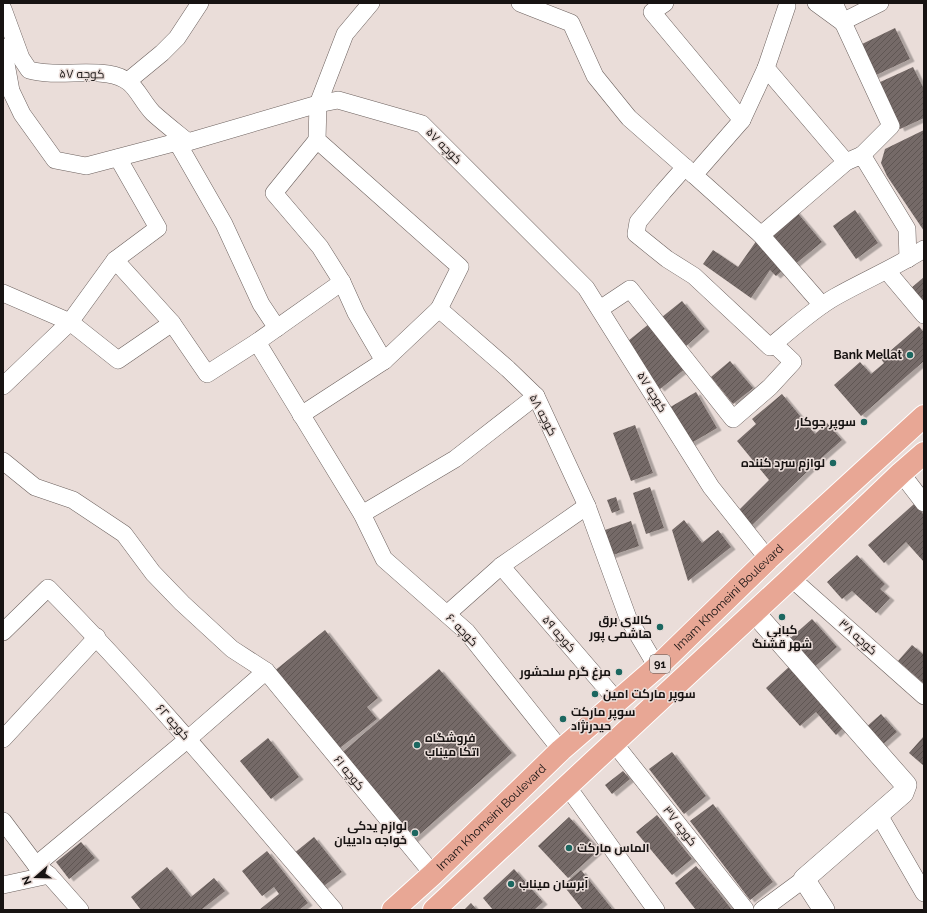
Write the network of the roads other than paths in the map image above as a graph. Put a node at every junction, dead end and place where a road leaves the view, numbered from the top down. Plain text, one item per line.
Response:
1 (200, 3) edge
2 (371, 3) edge
3 (520, 3) edge
4 (665, 3) edge
5 (816, 3) edge
6 (834, 3) edge
7 (880, 3) edge
8 (789, 4) edge
9 (3, 9) edge
10 (842, 22) junction
11 (3, 47) edge
12 (766, 68) junction
13 (128, 80) junction
14 (318, 104) junction
15 (742, 120) junction
16 (317, 140) junction
17 (183, 142) junction
18 (862, 155) junction
19 (118, 158) junction
20 (846, 162) junction
21 (689, 171) junction
22 (761, 235) junction
23 (924, 249) edge
24 (908, 259) junction
25 (115, 260) junction
26 (886, 271) junction
27 (342, 282) junction
28 (3, 293) edge
29 (822, 305) junction
30 (439, 309) junction
31 (600, 309) junction
32 (924, 315) edge
33 (70, 322) junction
34 (172, 323) junction
35 (277, 328) junction
36 (257, 342) junction
37 (774, 344) junction
38 (384, 361) junction
39 (3, 386) edge
40 (536, 396) junction
41 (301, 415) junction
42 (924, 416) edge
43 (924, 453) edge
44 (3, 461) edge
45 (901, 473) junction
46 (924, 503) edge
47 (587, 506) junction
48 (362, 514) junction
49 (768, 559) junction
50 (501, 566) junction
51 (791, 578) junction
52 (754, 612) junction
53 (447, 614) junction
54 (3, 632) edge
55 (97, 637) junction
56 (657, 667) junction
57 (266, 672) junction
58 (924, 696) edge
59 (618, 702) junction
60 (3, 739) edge
61 (188, 739) junction
62 (614, 743) junction
63 (555, 756) junction
64 (567, 786) junction
65 (878, 815) junction
66 (4, 823) edge
67 (36, 865) junction
68 (432, 874) junction
69 (50, 875) junction
70 (804, 879) junction
71 (3, 885) edge
72 (924, 893) edge
73 (745, 909) dead end
74 (80, 910) edge
75 (334, 910) edge
76 (394, 910) edge
77 (434, 910) edge
78 (656, 910) edge
79 (762, 910) edge
80 (824, 910) edge

1 - 13 street
2 - 14 street
3 - 21 street
4 - 15 street
5 - 10 street
6 - 10 street
7 - 10 street
8 - 12 street
9 - 13 street, کوچه ۵۷
10 - 18 street
11 - 19 street, کوچه ۵۷
12 - 15 street
12 - 20 street
13 - 17 street
14 - 16 street
14 - 17 street, کوچه ۵۷
14 - 31 street, کوچه ۵۷
15 - 21 street
16 - 27 street
16 - 30 street
17 - 19 street, کوچه ۵۷
17 - 35 street
18 - 20 street
18 - 24 street
19 - 25 street
20 - 22 street
21 - 22 street
21 - 37 street
22 - 29 street
23 - 24 street
24 - 26 street
25 - 33 street
25 - 34 street
26 - 29 street
26 - 32 street
27 - 35 street
27 - 38 street
28 - 33 street
29 - 37 street
30 - 38 street
30 - 40 street, کوچه ۵۸
31 - 37 street
31 - 49 street, کوچه ۵۷
33 - 34 street
33 - 39 street
34 - 36 street
35 - 36 street
36 - 41 street, کوچه ۶۰
38 - 41 street
40 - 47 street, کوچه ۵۸
40 - 48 street
41 - 48 street, کوچه ۶۰
42 - 49 main road, Imam Khomeini Boulevard / 91
43 - 45 main road, 91
44 - 57 street, کوچه ۶۱
45 - 46 street
45 - 51 main road, 91
47 - 50 street
47 - 56 street, کوچه ۵۸
48 - 53 street, کوچه ۶۰
49 - 56 main road, Imam Khomeini Boulevard / 91
50 - 53 street
50 - 59 street, کوچه ۵۹
51 - 52 main road, 91
51 - 58 street, کوچه ۳۸
52 - 62 main road, 91
52 - 65 street
53 - 63 street, کوچه ۶۰
54 - 55 street, کوچه ۶۲
55 - 60 street
55 - 61 street, کوچه ۶۲
56 - 59 main road, Imam Khomeini Boulevard / 91
57 - 61 street
57 - 68 street, کوچه ۶۱
59 - 63 main road, Imam Khomeini Boulevard / 91
61 - 67 street
61 - 75 street, کوچه ۶۲
62 - 64 main road, 91
62 - 73 street, کوچه ۳۷
63 - 64 main road
63 - 68 main road, Imam Khomeini Boulevard / 91
64 - 77 main road, 91
64 - 78 street
65 - 70 street
65 - 72 street
66 - 67 street
67 - 69 street
68 - 76 main road, Imam Khomeini Boulevard / 91
69 - 71 street
69 - 74 street
70 - 79 street
70 - 80 street

